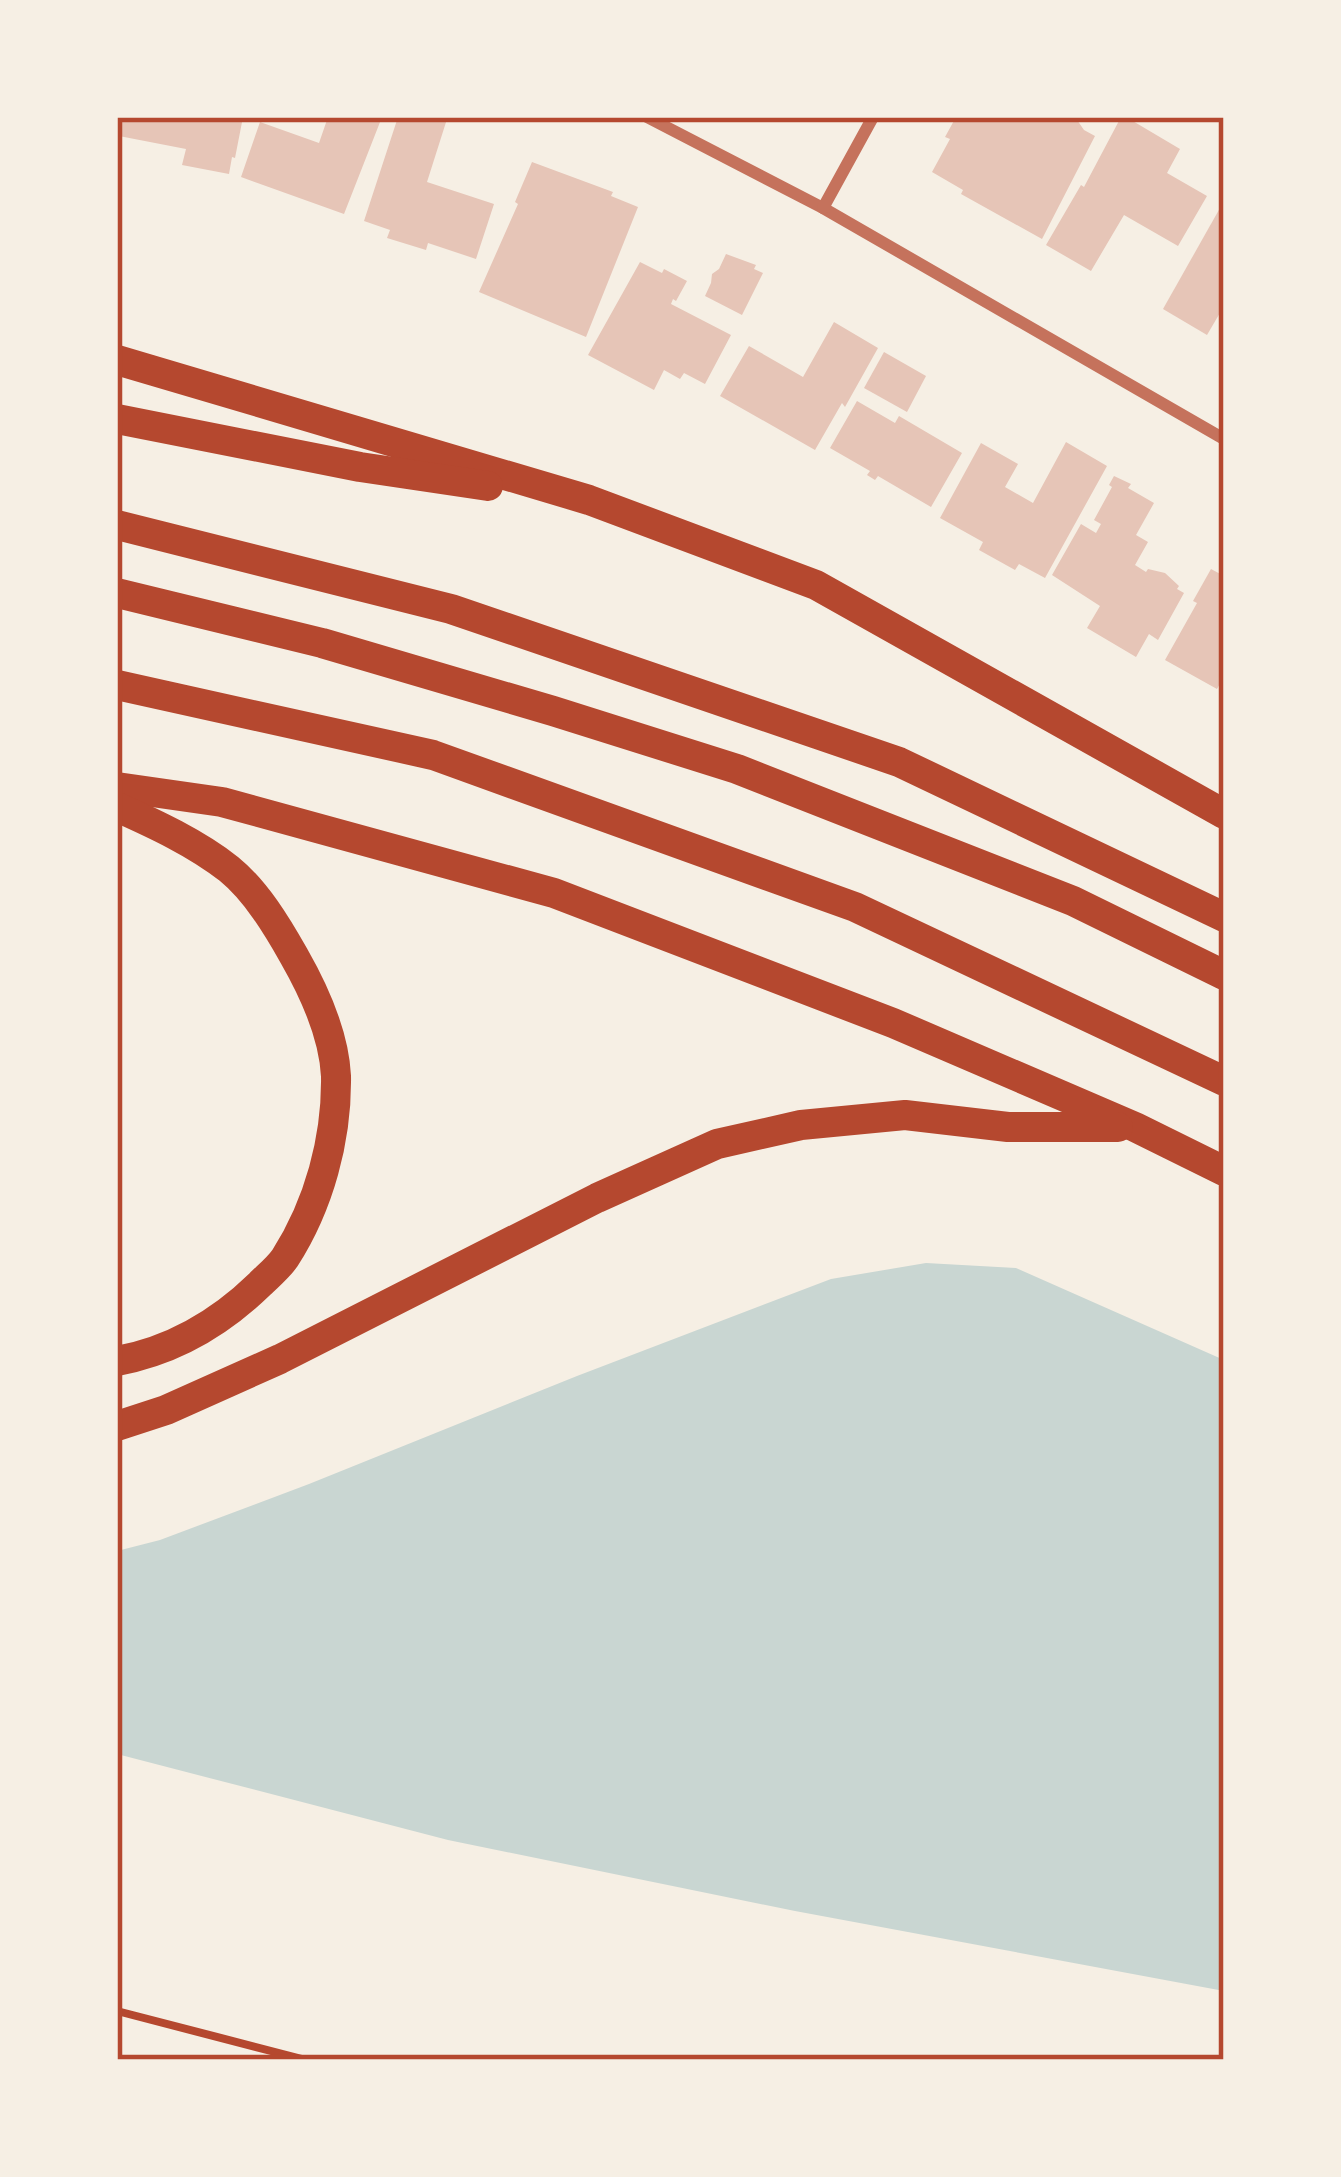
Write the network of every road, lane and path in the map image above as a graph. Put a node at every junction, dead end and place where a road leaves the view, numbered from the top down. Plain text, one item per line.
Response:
1 (646, 117) edge
2 (873, 117) edge
3 (823, 208) junction
4 (117, 360) edge
5 (117, 419) edge
6 (1224, 439) edge
7 (589, 500) junction
8 (117, 525) edge
9 (117, 593) edge
10 (117, 685) edge
11 (117, 787) edge
12 (117, 807) edge
13 (1224, 814) edge
14 (1224, 916) edge
15 (1224, 975) edge
16 (1224, 1082) edge
17 (1135, 1127) junction
18 (1224, 1171) edge
19 (117, 1361) edge
20 (117, 1426) edge
21 (117, 2011) edge
22 (306, 2060) edge

1 - 3 street
2 - 3 street
3 - 6 street
4 - 7 highway
5 - 7 highway
7 - 13 highway
8 - 14 highway
9 - 15 highway
10 - 16 highway
11 - 17 highway
12 - 19 highway
17 - 18 highway
17 - 20 highway
21 - 22 path

